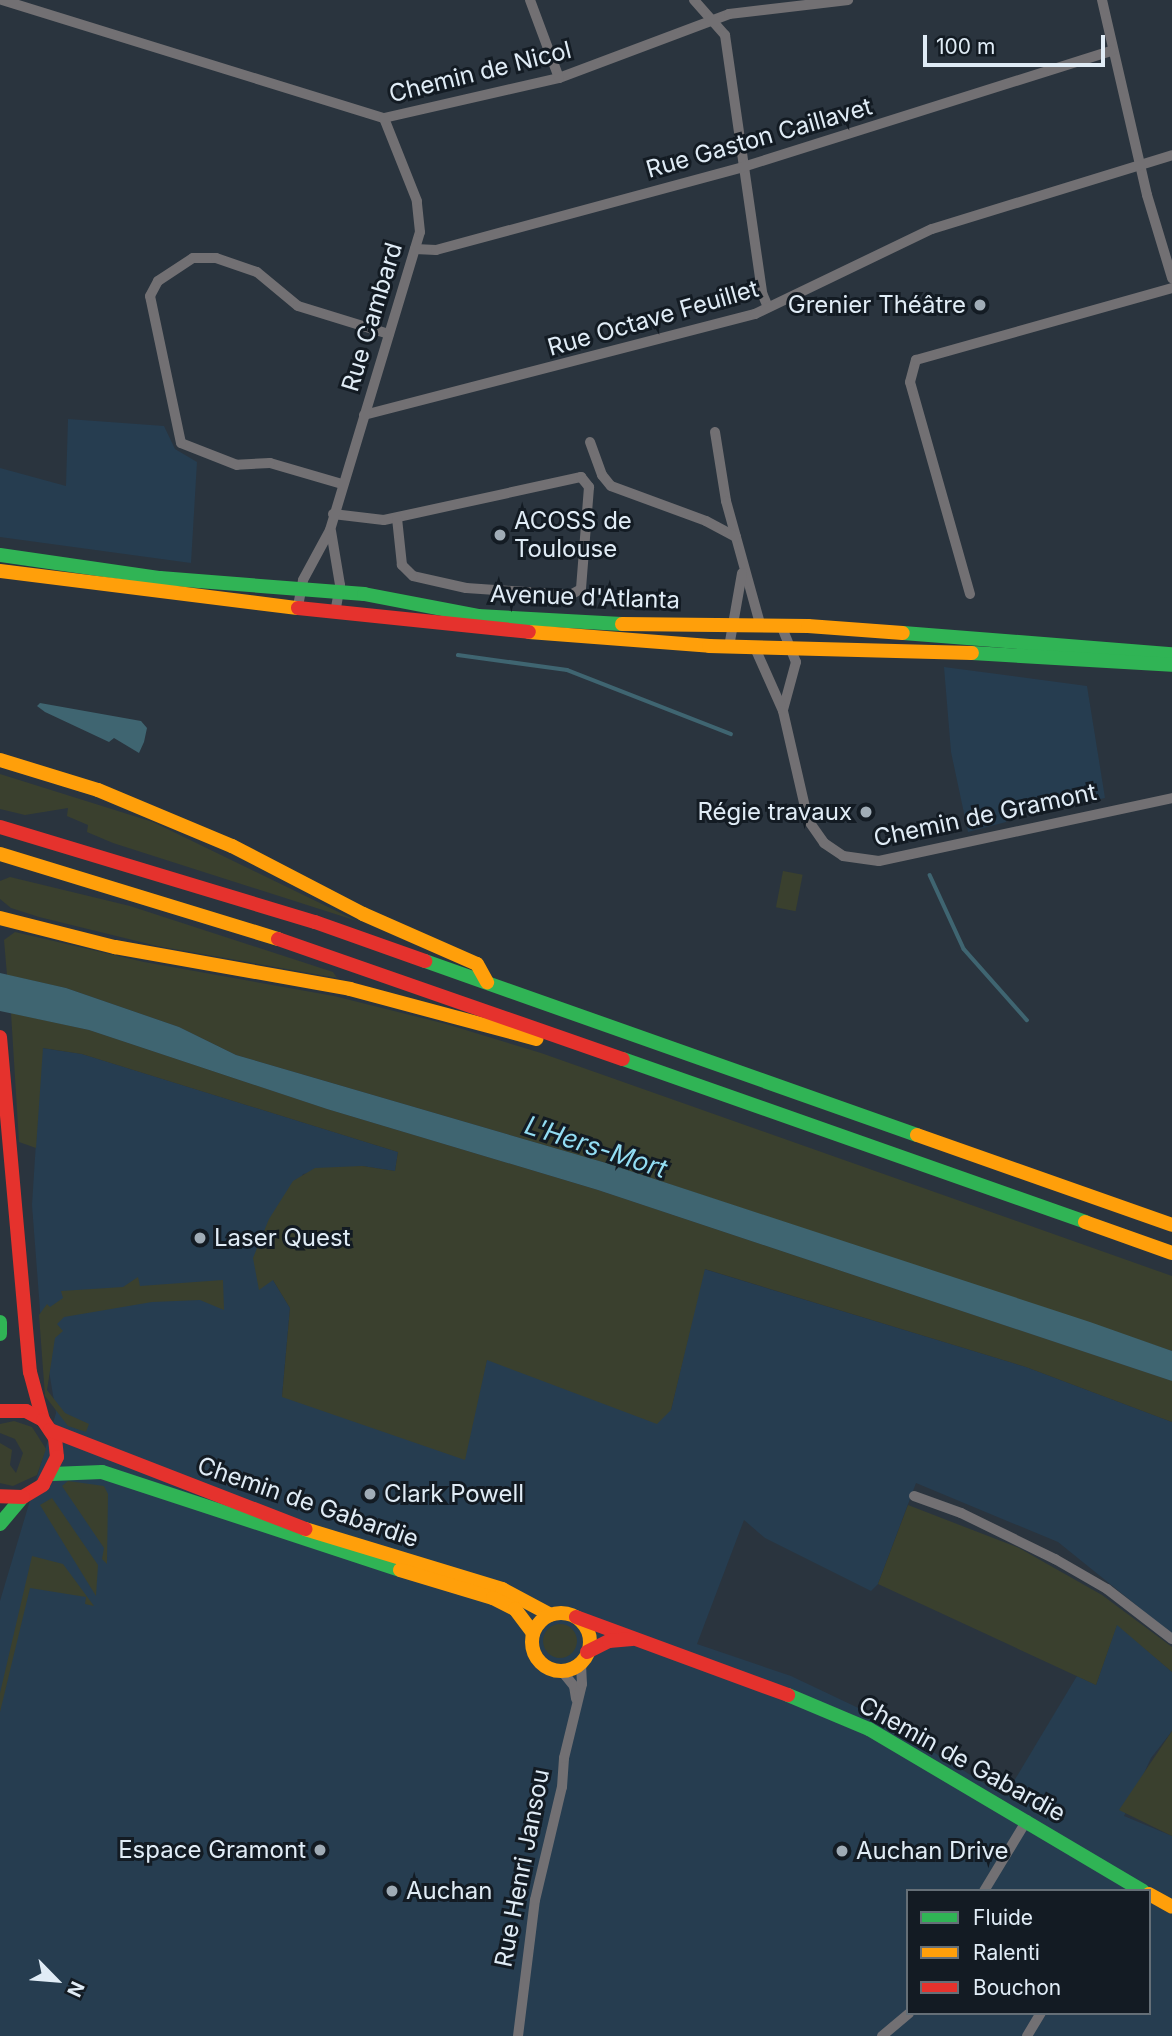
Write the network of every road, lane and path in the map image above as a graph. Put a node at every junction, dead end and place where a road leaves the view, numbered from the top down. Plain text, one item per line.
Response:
1 (2, 0) edge
2 (530, 0) edge
3 (694, 0) edge
4 (848, 0) edge
5 (1102, 0) edge
6 (712, 19) junction
7 (1112, 51) junction
8 (559, 78) junction
9 (384, 118) junction
10 (1172, 155) edge
11 (743, 167) junction
12 (1141, 167) junction
13 (415, 249) junction
14 (1172, 278) edge
15 (1172, 288) edge
16 (768, 305) junction
17 (389, 334) junction
18 (364, 415) junction
19 (715, 432) dead end
20 (590, 442) dead end
21 (342, 484) junction
22 (333, 514) junction
23 (397, 518) junction
24 (331, 530) junction
25 (736, 537) junction
26 (0, 555) edge
27 (742, 565) junction
28 (0, 571) edge
29 (300, 588) junction
30 (339, 592) junction
31 (970, 594) dead end
32 (299, 607) junction
33 (335, 613) junction
34 (731, 623) junction
35 (760, 624) junction
36 (781, 625) junction
37 (729, 648) junction
38 (755, 648) junction
39 (793, 650) junction
40 (1172, 654) edge
41 (1172, 665) edge
42 (783, 710) junction
43 (0, 760) edge
44 (1172, 798) edge
45 (0, 827) edge
46 (0, 854) edge
47 (0, 918) edge
48 (487, 982) junction
49 (0, 1037) edge
50 (640, 1066) junction
51 (1172, 1225) edge
52 (1172, 1253) edge
53 (0, 1322) edge
54 (0, 1334) edge
55 (0, 1411) edge
56 (47, 1425) junction
57 (52, 1474) junction
58 (0, 1496) edge
59 (914, 1496) dead end
60 (23, 1497) junction
61 (0, 1524) edge
62 (551, 1615) junction
63 (576, 1618) junction
64 (533, 1633) junction
65 (632, 1639) junction
66 (1172, 1639) edge
67 (584, 1658) junction
68 (561, 1671) junction
69 (577, 1710) junction
70 (1027, 1820) junction
71 (1120, 1885) edge
72 (985, 1889) edge
73 (1151, 1895) edge
74 (1172, 1907) edge
75 (907, 2015) edge
76 (1040, 2015) edge
77 (518, 2036) edge
78 (882, 2036) edge
79 (1027, 2036) edge

1 - 9 street, Chemin de Nicol
2 - 8 street
3 - 6 street
4 - 6 street, Chemin de Nicol
5 - 7 street
6 - 8 street, Chemin de Nicol
6 - 11 street
7 - 11 street, Rue Gaston Caillavet
7 - 12 street
8 - 9 street, Chemin de Nicol
9 - 13 street, Rue Cambard
10 - 12 street
11 - 13 street, Rue Gaston Caillavet
11 - 16 street
12 - 14 street
12 - 16 street, Rue Octave Feuillet
13 - 17 street, Rue Cambard
15 - 31 street
16 - 18 street, Rue Octave Feuillet
17 - 18 street, Rue Cambard
17 - 21 street
18 - 21 street, Rue Cambard
19 - 25 street
20 - 25 street
21 - 22 street, Rue Cambard
22 - 23 street
22 - 24 street, Rue Cambard
23 - 23 street
24 - 29 street, Rue Cambard
24 - 30 street, Rue Cambard
25 - 27 street
26 - 29 main road, Avenue d'Atlanta
27 - 34 street
27 - 35 street
28 - 32 main road, Avenue d'Atlanta
29 - 30 main road, Avenue d'Atlanta
29 - 32 street, Rue Cambard
30 - 33 street, Rue Cambard
30 - 34 main road, Avenue d'Atlanta
32 - 33 main road, Avenue d'Atlanta
33 - 37 main road, Avenue d'Atlanta
34 - 35 main road, Avenue d'Atlanta
34 - 37 street
35 - 36 main road, Avenue d'Atlanta
35 - 38 main road
36 - 39 street, Chemin de Gramont
36 - 40 main road, Avenue d'Atlanta
37 - 38 main road, Avenue d'Atlanta
38 - 39 main road, Avenue d'Atlanta
38 - 42 street, Chemin de Gramont
39 - 41 main road, Avenue d'Atlanta
39 - 42 street, Chemin de Gramont
42 - 44 street, Chemin de Gramont
43 - 48 main road
45 - 48 main road
46 - 50 main road
47 - 50 main road
48 - 51 main road
49 - 56 main road
50 - 52 main road
53 - 54 main road
55 - 56 main road, Chemin de Gabardie
56 - 57 main road
56 - 62 main road, Chemin de Gabardie
57 - 60 main road
57 - 64 main road, Chemin de Gabardie
58 - 60 main road
59 - 66 street
60 - 61 main road
62 - 63 main road
62 - 64 main road
63 - 65 main road, Chemin de Gabardie
63 - 67 main road
64 - 68 main road
65 - 67 main road
65 - 70 main road, Chemin de Gabardie
67 - 68 main road
67 - 69 street, Rue Henri Jansou
68 - 69 street, Rue Henri Jansou
69 - 77 street, Rue Henri Jansou
70 - 71 main road, Chemin de Gabardie
70 - 72 street
73 - 74 main road
75 - 78 street
76 - 79 street

